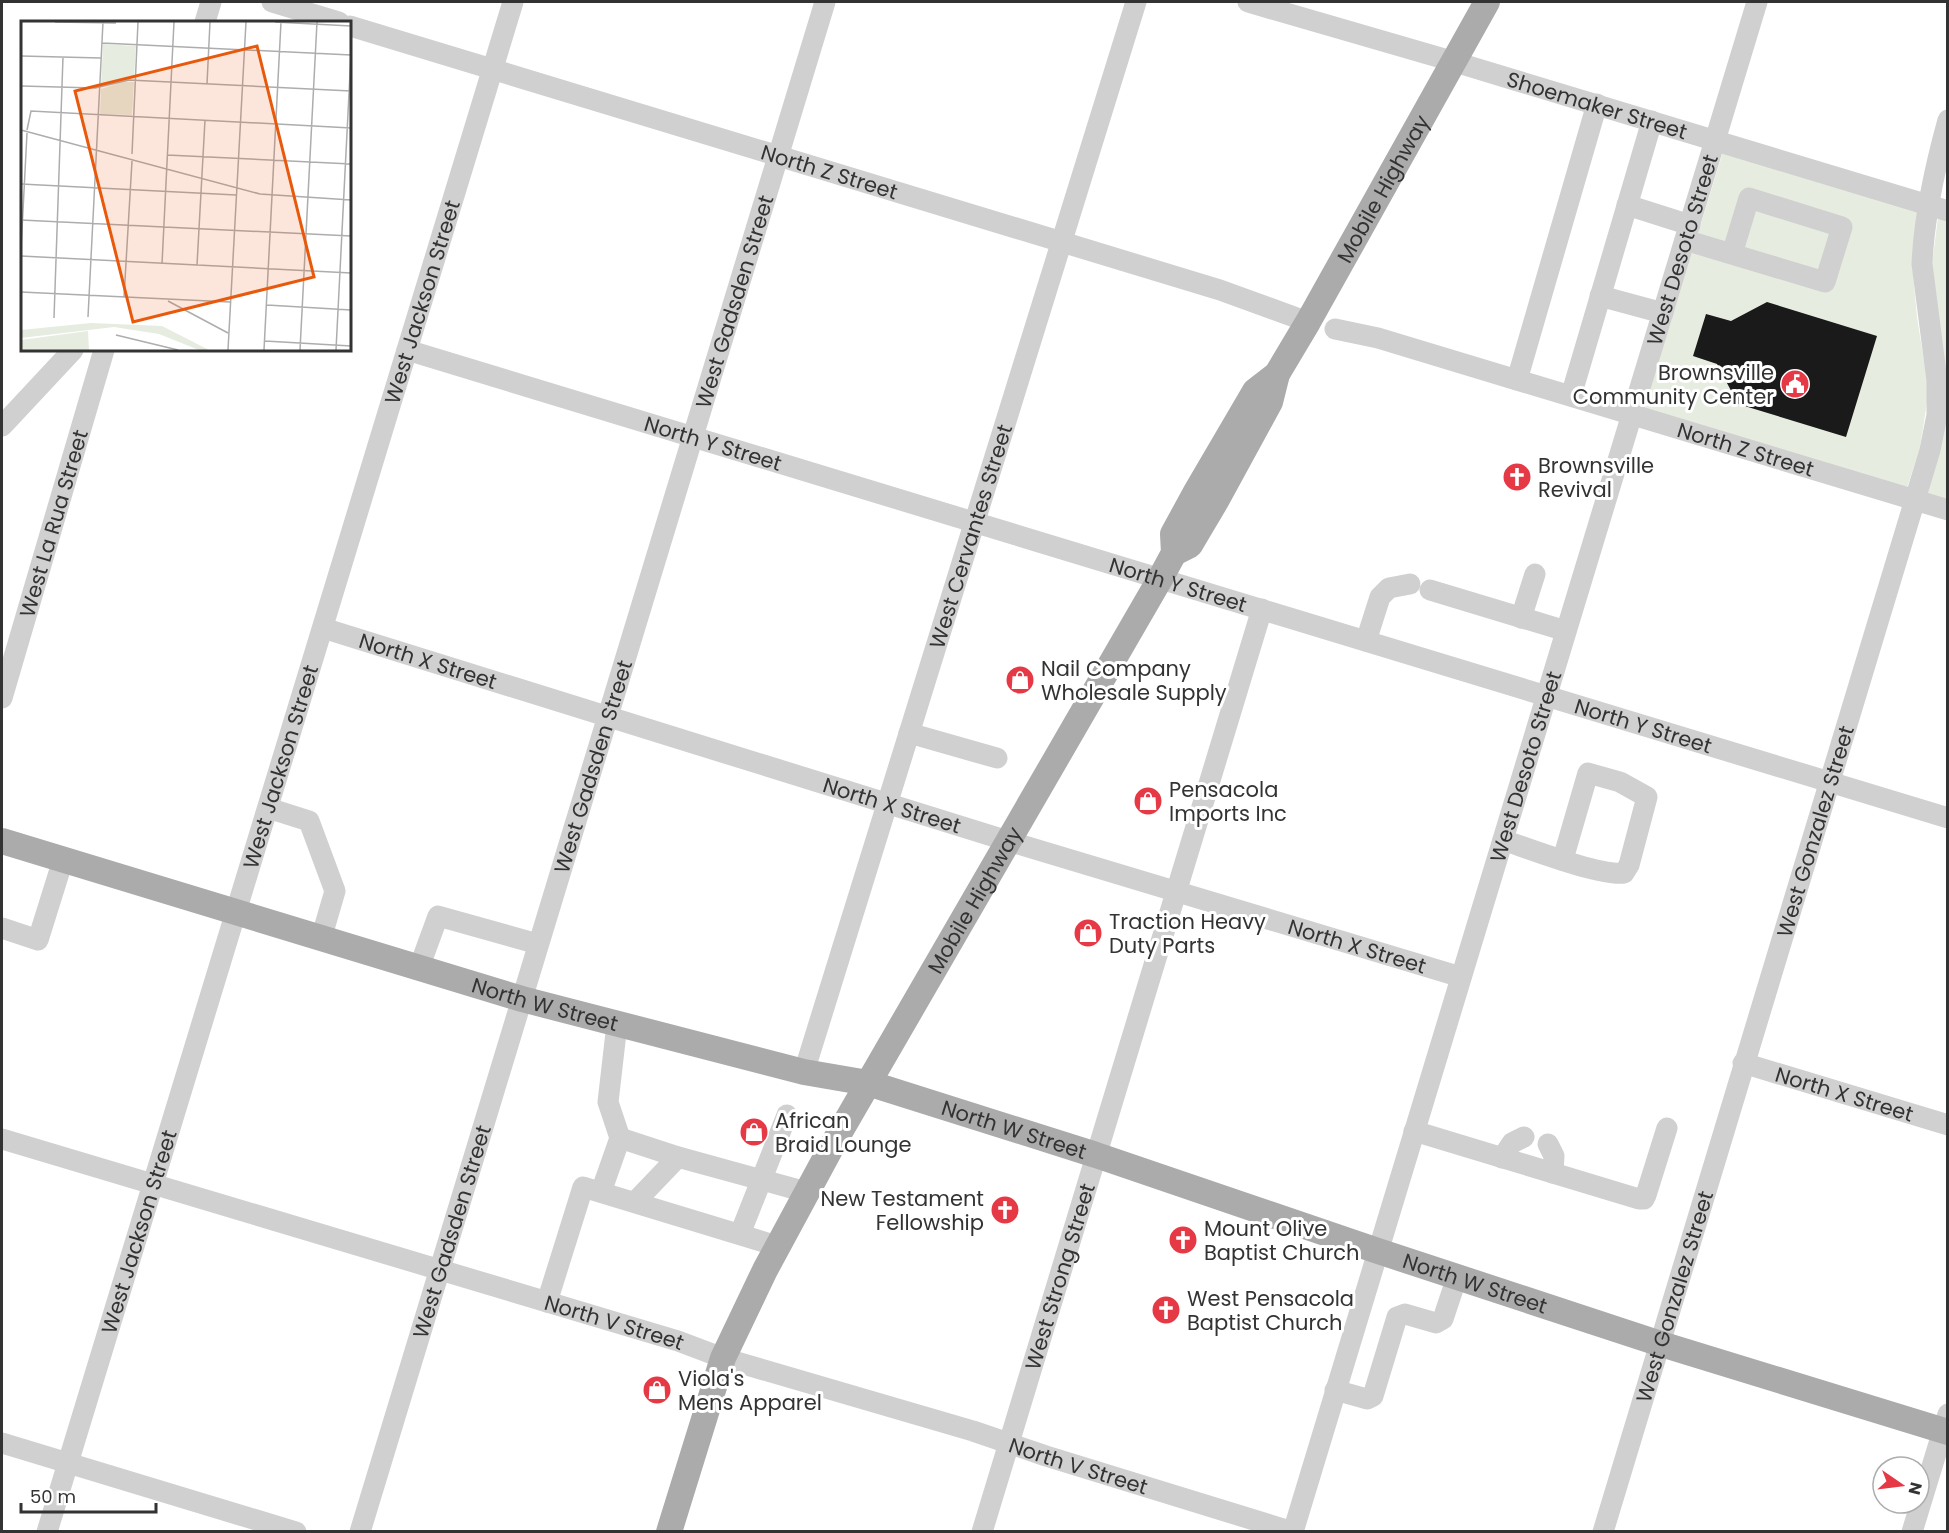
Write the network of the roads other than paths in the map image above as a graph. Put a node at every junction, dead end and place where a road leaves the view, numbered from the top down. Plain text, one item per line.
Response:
1 (211, 2) edge
2 (272, 2) edge
3 (513, 2) edge
4 (825, 2) edge
5 (1136, 2) edge
6 (1248, 2) edge
7 (1487, 2) edge
8 (1757, 2) edge
9 (205, 21) edge
10 (336, 21) edge
11 (351, 26) edge
12 (1455, 62) junction
13 (492, 70) junction
14 (1597, 104) junction
15 (1947, 120) edge
16 (1652, 121) junction
17 (1715, 140) junction
18 (777, 157) junction
19 (1627, 205) junction
20 (1939, 208) edge
21 (1687, 232) junction
22 (1062, 241) junction
23 (1732, 254) junction
24 (1600, 296) junction
25 (1663, 313) junction
26 (1308, 322) junction
27 (1335, 329) dead end
28 (407, 350) junction
29 (72, 351) edge
30 (104, 351) edge
31 (1517, 380) junction
32 (1571, 396) junction
33 (1632, 415) junction
34 (2, 426) edge
35 (693, 437) junction
36 (1914, 500) junction
37 (1947, 510) edge
38 (974, 521) junction
39 (1535, 574) dead end
40 (1160, 579) junction
41 (1262, 609) junction
42 (1521, 618) junction
43 (323, 628) junction
44 (1566, 632) junction
45 (1366, 641) junction
46 (1547, 696) junction
47 (2, 698) edge
48 (606, 716) junction
49 (909, 733) junction
50 (997, 758) dead end
51 (1829, 782) junction
52 (888, 803) junction
53 (268, 808) junction
54 (1947, 818) edge
55 (1503, 840) junction
56 (2, 841) edge
57 (1008, 841) junction
58 (1563, 859) junction
59 (63, 860) junction
60 (1176, 890) junction
61 (236, 913) junction
62 (2, 928) edge
63 (321, 939) junction
64 (538, 944) junction
65 (419, 968) junction
66 (1461, 977) junction
67 (522, 999) junction
68 (617, 1024) junction
69 (1743, 1063) junction
70 (804, 1072) junction
71 (868, 1083) junction
72 (787, 1115) dead end
73 (1947, 1125) edge
74 (1667, 1128) dead end
75 (1414, 1131) junction
76 (1524, 1137) dead end
77 (620, 1138) junction
78 (2, 1139) edge
79 (1548, 1144) dead end
80 (1096, 1155) junction
81 (678, 1157) junction
82 (1502, 1158) junction
83 (1553, 1173) junction
84 (762, 1180) junction
85 (151, 1184) junction
86 (602, 1192) junction
87 (806, 1192) junction
88 (635, 1202) junction
89 (740, 1234) junction
90 (777, 1246) junction
91 (1377, 1251) junction
92 (439, 1270) junction
93 (1457, 1277) junction
94 (547, 1302) junction
95 (1660, 1344) junction
96 (723, 1358) junction
97 (1335, 1390) junction
98 (1946, 1426) edge
99 (2, 1443) edge
100 (1009, 1443) junction
101 (68, 1462) junction
102 (47, 1532) edge
103 (296, 1532) edge
104 (360, 1532) edge
105 (669, 1532) edge
106 (982, 1532) edge
107 (1293, 1532) edge
108 (1603, 1532) edge
109 (1912, 1532) edge

1 - 9 street
2 - 10 street
3 - 13 street, West Jackson Street
4 - 18 street, West Gadsden Street
5 - 22 street, West Cervantes Street
6 - 12 street, Shoemaker Street
7 - 12 main road, Mobile Highway
8 - 17 street, West Desoto Street
11 - 13 street, North Z Street
12 - 14 street, Shoemaker Street
12 - 26 main road, Mobile Highway
13 - 18 street, North Z Street
13 - 28 street, West Jackson Street
14 - 16 street, Shoemaker Street
14 - 31 street
15 - 20 street, West Gonzalez Street
16 - 17 street, Shoemaker Street
16 - 19 street
17 - 20 street, Shoemaker Street
17 - 21 street, West Desoto Street
18 - 22 street, North Z Street
18 - 35 street, West Gadsden Street
19 - 21 street
19 - 24 street
20 - 36 street, West Gonzalez Street
21 - 23 street
21 - 25 street, West Desoto Street
22 - 26 street, North Z Street
22 - 38 street, West Cervantes Street
23 - 23 street
24 - 25 street
24 - 32 street
25 - 33 street, West Desoto Street
26 - 40 main road, Mobile Highway
27 - 31 street, North Z Street
28 - 35 street, North Y Street
28 - 43 street, West Jackson Street
29 - 34 street
30 - 47 street, West La Rua Street
31 - 32 street, North Z Street
32 - 33 street, North Z Street
33 - 36 street, North Z Street
33 - 44 street, West Desoto Street
35 - 38 street, North Y Street
35 - 48 street, West Gadsden Street
36 - 37 street, North Z Street
36 - 51 street, West Gonzalez Street
38 - 40 street, North Y Street
38 - 49 street, West Cervantes Street
39 - 42 street
40 - 41 street, North Y Street
40 - 57 main road, Mobile Highway
41 - 45 street, North Y Street
41 - 60 street, West Strong Street
42 - 44 street
42 - 45 street
43 - 48 street, North X Street
43 - 53 street, West Jackson Street
44 - 46 street, West Desoto Street
45 - 46 street, North Y Street
46 - 51 street, North Y Street
46 - 55 street, West Desoto Street
48 - 52 street, North X Street
48 - 64 street, West Gadsden Street
49 - 50 street
49 - 52 street, West Cervantes Street
51 - 54 street, North Y Street
51 - 69 street, West Gonzalez Street
52 - 57 street, North X Street
52 - 70 street, West Cervantes Street
53 - 61 street, West Jackson Street
53 - 63 street
55 - 58 street
55 - 66 street, West Desoto Street
56 - 59 main road, North W Street
57 - 60 street, North X Street
57 - 71 main road, Mobile Highway
58 - 58 street
59 - 61 main road, North W Street
59 - 62 street
60 - 66 street, North X Street
60 - 80 street, West Strong Street
61 - 63 main road, North W Street
61 - 85 street, West Jackson Street
63 - 65 main road, North W Street
64 - 65 street
64 - 67 street, West Gadsden Street
65 - 67 main road, North W Street
66 - 75 street, West Desoto Street
67 - 68 main road, North W Street
67 - 92 street, West Gadsden Street
68 - 70 main road, North W Street
68 - 77 street
69 - 73 street, North X Street
69 - 95 street, West Gonzalez Street
70 - 71 main road, North W Street
71 - 80 main road, North W Street
71 - 87 main road, Mobile Highway
72 - 84 street
74 - 83 street
75 - 82 street
75 - 91 street, West Desoto Street
76 - 82 street
77 - 81 street
77 - 86 street
78 - 85 street, North V Street
79 - 83 street
80 - 91 main road, North W Street
80 - 100 street, West Strong Street
81 - 84 street
81 - 88 street
82 - 83 street
84 - 87 street
84 - 89 street
85 - 92 street, North V Street
85 - 101 street, West Jackson Street
86 - 88 street
86 - 94 street
87 - 90 main road, Mobile Highway
88 - 89 street
89 - 90 street
90 - 96 main road
91 - 93 main road, North W Street
91 - 97 street, West Desoto Street
92 - 94 street, North V Street
92 - 104 street, West Gadsden Street
93 - 95 main road, North W Street
93 - 97 street
94 - 96 street, North V Street
95 - 98 main road, North W Street
95 - 108 street, West Gonzalez Street
96 - 100 street, North V Street
96 - 105 main road
97 - 107 street, West Desoto Street
98 - 109 street
99 - 101 street
100 - 106 street, West Strong Street
100 - 107 street, North V Street
101 - 102 street, West Jackson Street
101 - 103 street

